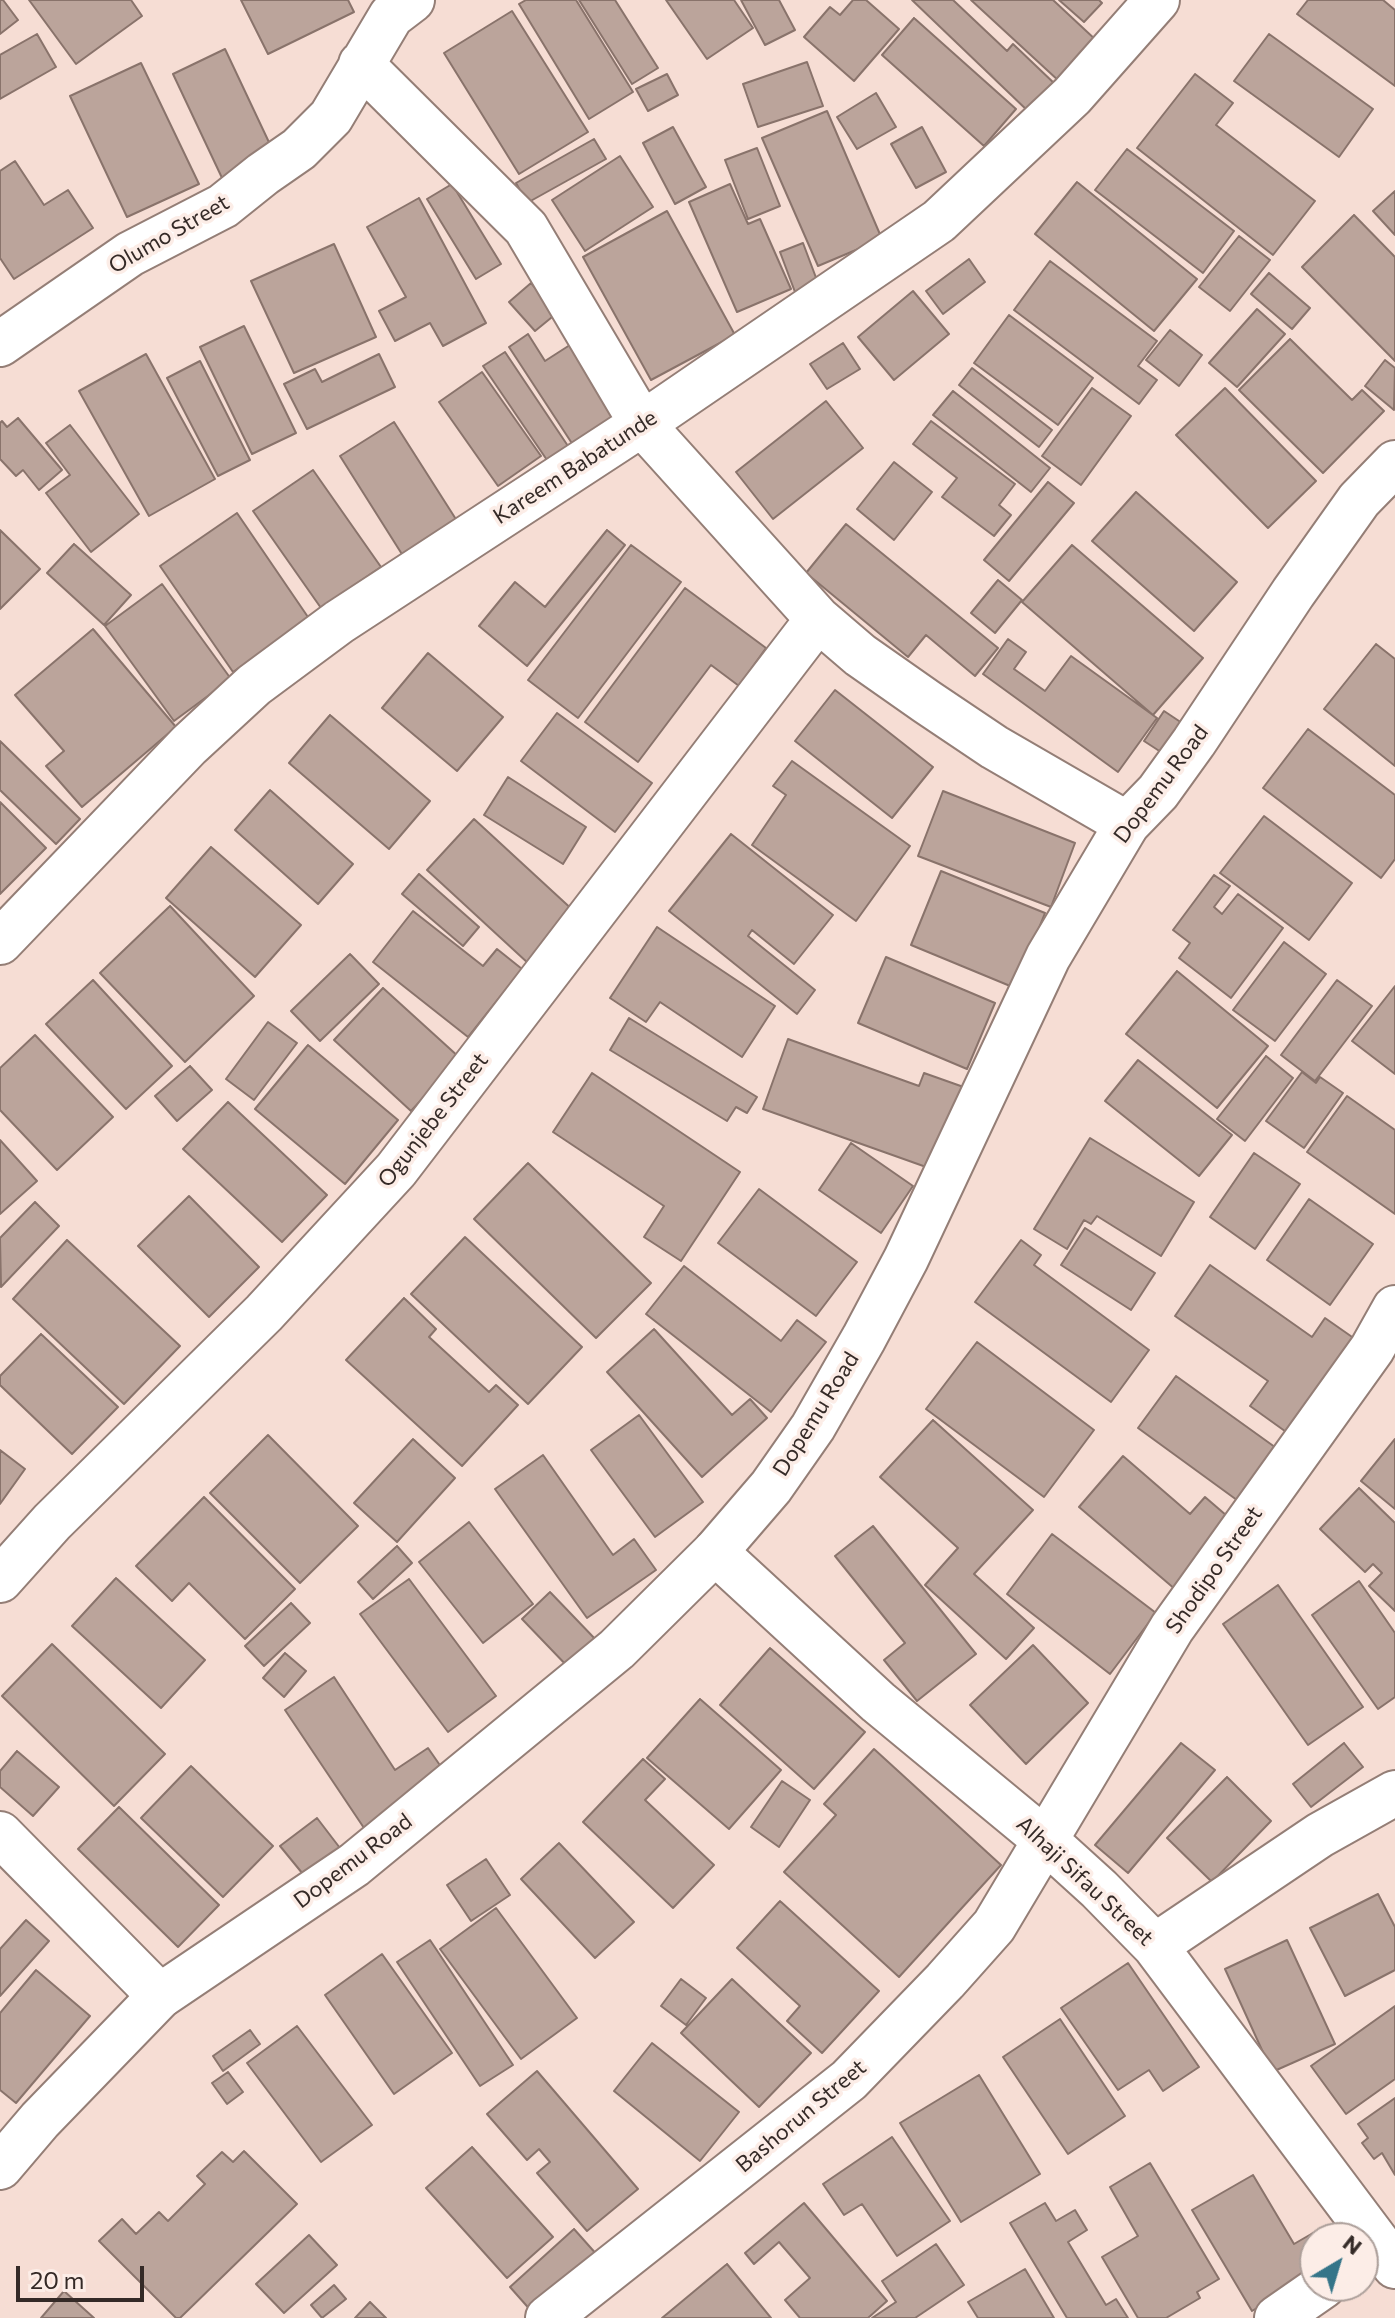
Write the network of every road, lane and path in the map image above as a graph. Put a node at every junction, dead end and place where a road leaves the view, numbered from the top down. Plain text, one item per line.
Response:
1 (412, 0) edge
2 (1157, 0) edge
3 (361, 64) junction
4 (0, 344) edge
5 (642, 424) junction
6 (1395, 463) edge
7 (818, 619) junction
8 (1127, 824) junction
9 (0, 942) edge
10 (1395, 1308) edge
11 (715, 1552) junction
12 (0, 1580) edge
13 (1395, 1793) edge
14 (0, 1834) edge
15 (1045, 1840) junction
16 (1155, 1946) junction
17 (160, 1996) junction
18 (0, 2167) edge
19 (1354, 2222) edge
20 (1300, 2302) edge
21 (548, 2318) edge
22 (1277, 2318) edge

1 - 3 street, Olumo Street
2 - 5 street, Kareem Babatunde
3 - 4 street, Olumo Street
3 - 5 street
5 - 7 street
5 - 9 street, Kareem Babatunde
6 - 8 street, Dopemu Road
7 - 8 street
7 - 12 street, Ogunjebe Street
8 - 11 street, Dopemu Road
10 - 15 street, Shodipo Street
11 - 15 street, Alhaji Sifau Street
11 - 17 street, Dopemu Road
13 - 16 street
14 - 17 street
15 - 16 street, Alhaji Sifau Street
15 - 21 street, Bashorun Street
16 - 19 street, Alhaji Sifau Street
17 - 18 street, Dopemu Road
20 - 22 street

